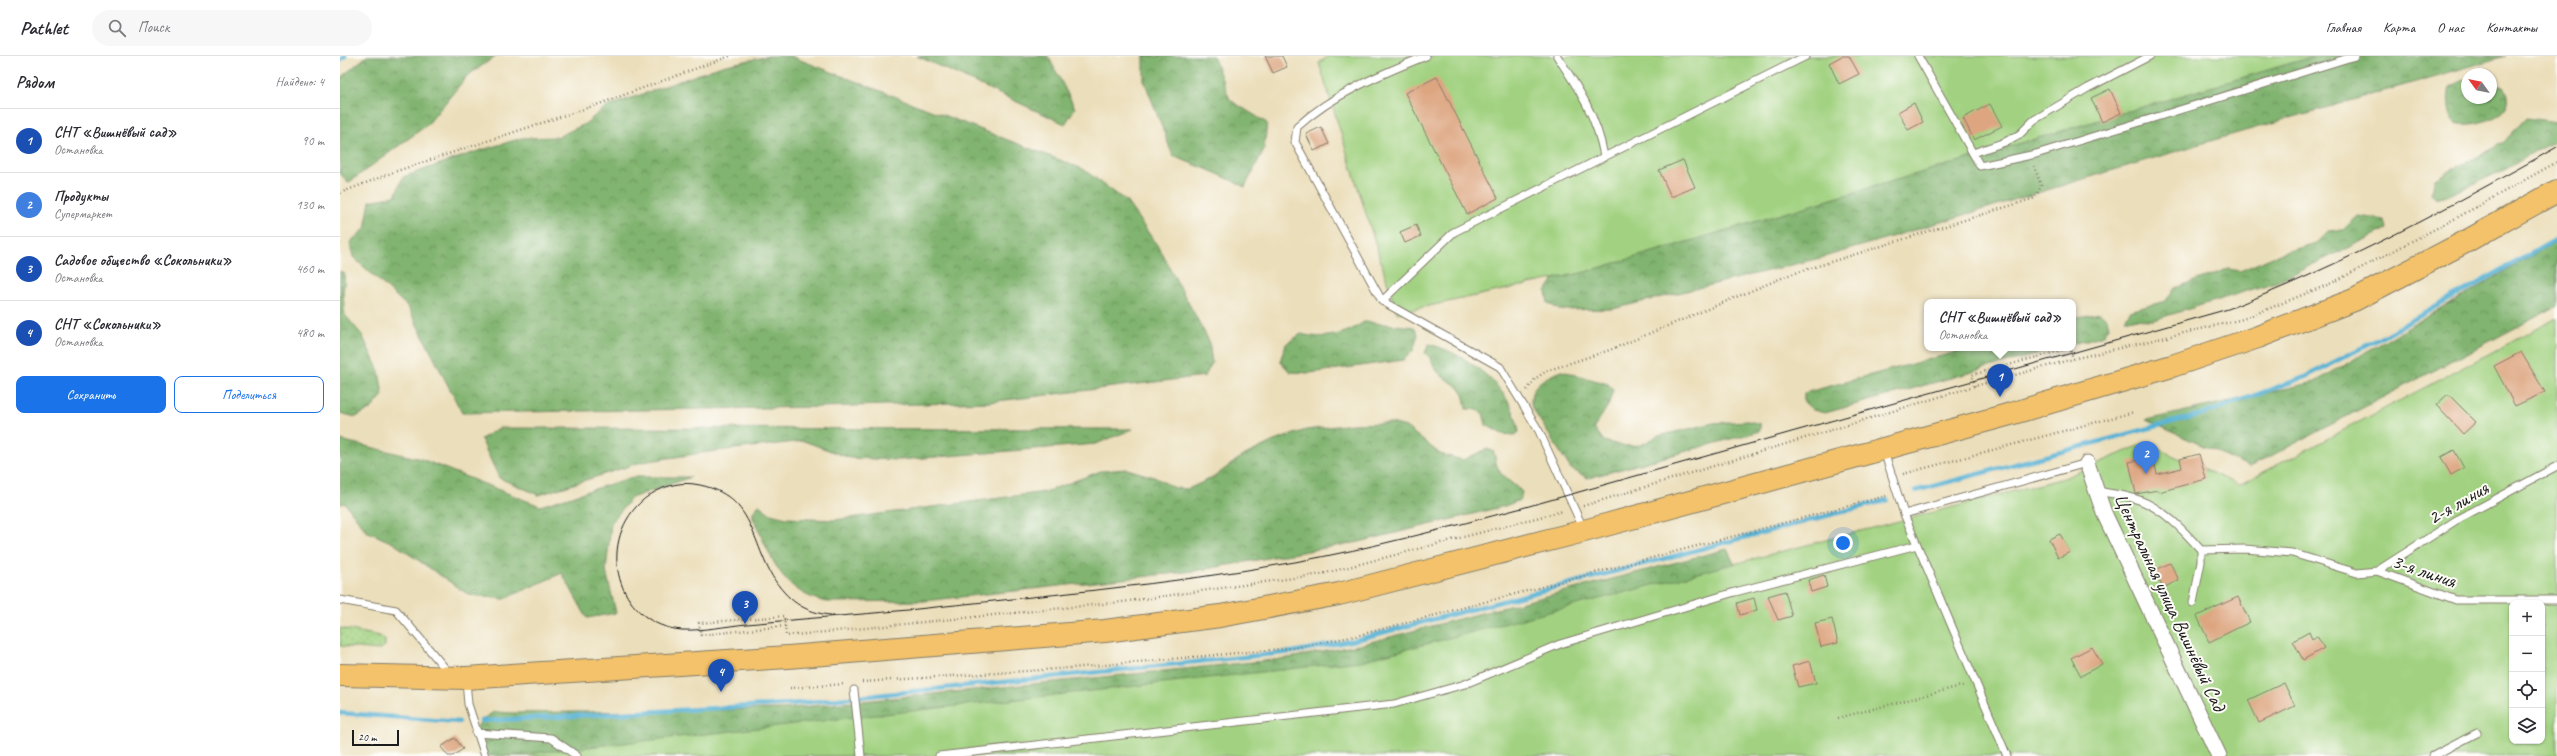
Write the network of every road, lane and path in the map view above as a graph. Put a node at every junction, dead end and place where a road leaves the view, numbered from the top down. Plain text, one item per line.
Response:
1 (730, 56) edge
2 (1426, 56) edge
3 (1557, 56) edge
4 (1806, 56) edge
5 (1918, 56) edge
6 (2150, 56) edge
7 (2355, 56) edge
8 (1973, 153) junction
9 (2030, 155) junction
10 (1604, 156) junction
11 (2557, 162) edge
12 (2557, 191) edge
13 (340, 193) edge
14 (1382, 300) junction
15 (2060, 351) edge
16 (2071, 351) edge
17 (2073, 358) junction
18 (1975, 386) junction
19 (1521, 401) junction
20 (2134, 412) dead end
21 (1884, 449) junction
22 (2087, 462) joint
23 (2557, 466) edge
24 (1891, 477) junction
25 (2097, 491) junction
26 (1896, 493) junction
27 (1575, 508) junction
28 (1904, 514) junction
29 (1584, 531) junction
30 (1917, 544) junction
31 (2201, 550) junction
32 (2377, 571) junction
33 (340, 600) edge
34 (2557, 600) edge
35 (2193, 603) dead end
36 (785, 626) junction
37 (340, 675) edge
38 (459, 678) junction
39 (861, 682) dead end
40 (1975, 682) junction
41 (853, 686) joint
42 (790, 688) dead end
43 (1838, 718) dead end
44 (476, 733) junction
45 (2477, 733) dead end
46 (484, 756) edge
47 (577, 756) edge
48 (861, 756) edge
49 (939, 756) edge
50 (2007, 756) edge
51 (2219, 756) edge
52 (2433, 756) edge

1 - 13 path
2 - 14 lane
3 - 10 lane
4 - 10 lane
5 - 8 lane
6 - 8 lane
7 - 9 lane
8 - 9 lane
9 - 19 path
10 - 14 lane
11 - 17 path
12 - 21 main road
14 - 19 lane
15 - 18 path
16 - 17 path
17 - 18 path
18 - 27 path
19 - 27 lane
20 - 24 path
21 - 24 lane
21 - 29 main road
22 - 25 street, Центральная улица Вишнёвый Сад
22 - 28 lane
23 - 32 lane, 2-я линия
24 - 26 lane
25 - 31 lane
25 - 51 street, Центральная улица Вишнёвый Сад
26 - 28 lane
26 - 39 path
27 - 29 lane
27 - 36 path
28 - 30 lane
29 - 38 main road
30 - 40 lane
30 - 49 lane
31 - 32 lane
31 - 35 lane
32 - 34 lane, 3-я линия
33 - 38 lane
36 - 36 path
37 - 38 main road
38 - 44 lane
40 - 43 path
40 - 50 lane
41 - 42 path
41 - 48 lane
44 - 46 lane
44 - 47 lane
45 - 52 lane

